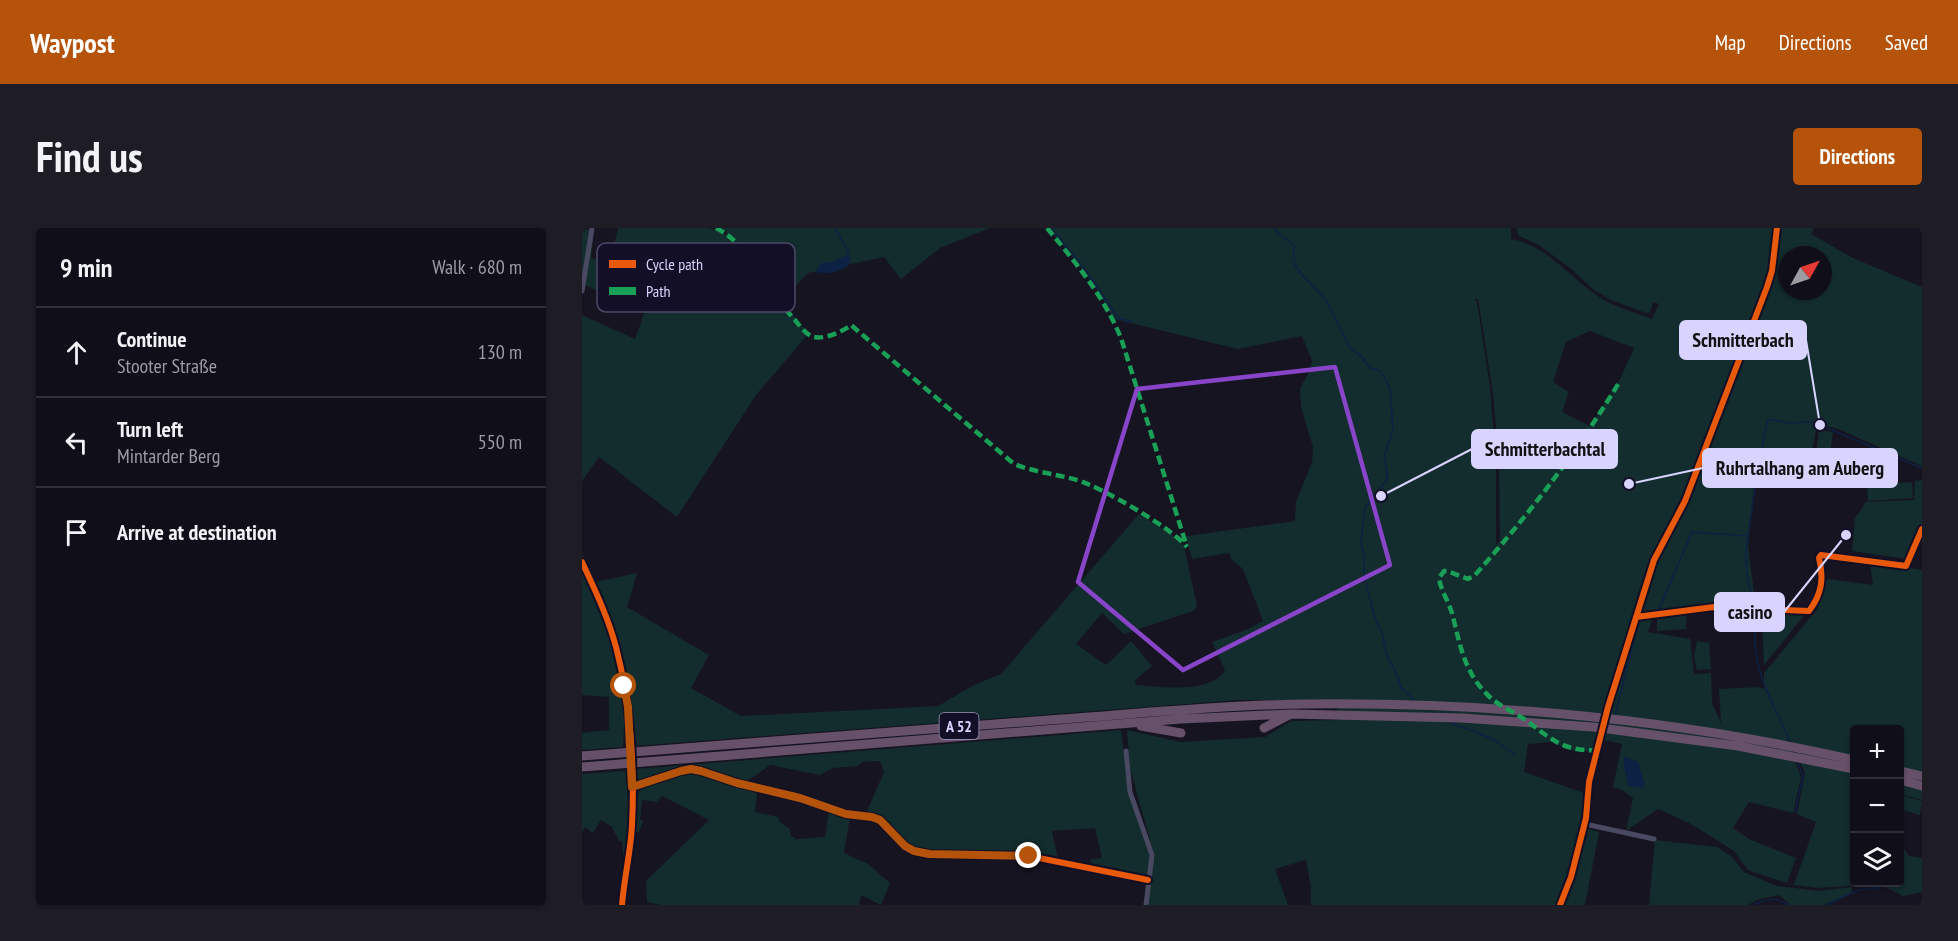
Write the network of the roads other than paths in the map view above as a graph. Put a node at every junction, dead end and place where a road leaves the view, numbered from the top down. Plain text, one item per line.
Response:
1 (592, 228) edge
2 (582, 291) edge
3 (582, 562) edge
4 (1337, 710) junction
5 (1291, 714) junction
6 (1126, 723) junction
7 (1264, 728) dead end
8 (1181, 733) dead end
9 (1126, 751) dead end
10 (582, 756) edge
11 (1850, 759) edge
12 (582, 767) edge
13 (1850, 768) edge
14 (1904, 772) edge
15 (1922, 776) edge
16 (1904, 781) edge
17 (1922, 786) edge
18 (632, 787) junction
19 (1588, 789) dead end
20 (1585, 824) junction
21 (1654, 838) dead end
22 (1148, 880) junction
23 (622, 905) edge
24 (1146, 905) edge
25 (1560, 905) edge

1 - 2 street
3 - 18 street, bridge
4 - 5 highway, A 52
4 - 10 highway, A 52
4 - 11 highway, A 52
4 - 13 highway, A 52
5 - 6 highway, A 52
5 - 7 highway
6 - 8 highway
6 - 12 highway, A 52
9 - 22 street
14 - 15 highway
16 - 17 highway
18 - 22 street
18 - 23 street
19 - 20 street
20 - 21 street
20 - 25 street
22 - 24 street

